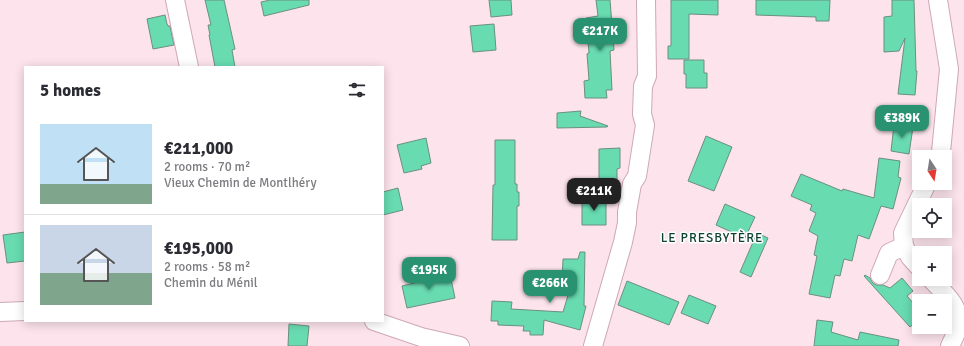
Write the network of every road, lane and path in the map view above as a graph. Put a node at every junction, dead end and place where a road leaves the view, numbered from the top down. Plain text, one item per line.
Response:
1 (175, 0) edge
2 (646, 0) edge
3 (938, 0) edge
4 (189, 66) edge
5 (942, 150) edge
6 (924, 190) edge
7 (904, 246) junction
8 (912, 259) edge
9 (880, 275) dead end
10 (937, 286) edge
11 (24, 311) edge
12 (0, 312) edge
13 (377, 322) edge
14 (460, 346) edge
15 (593, 346) edge
16 (950, 346) edge

1 - 4 street
2 - 15 street
3 - 5 street
6 - 7 street
7 - 8 street
7 - 9 street
10 - 16 street
11 - 12 street
13 - 14 street

